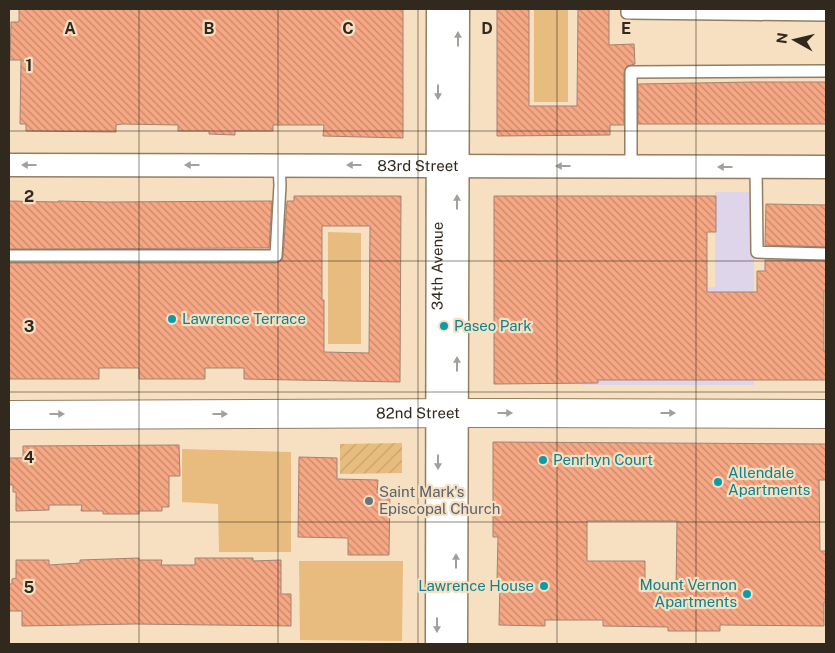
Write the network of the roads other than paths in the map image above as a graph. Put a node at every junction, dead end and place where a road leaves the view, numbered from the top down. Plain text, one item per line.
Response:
1 (438, 9) edge
2 (458, 9) edge
3 (627, 9) edge
4 (826, 15) edge
5 (826, 71) edge
6 (9, 165) edge
7 (279, 165) junction
8 (448, 165) junction
9 (631, 166) junction
10 (756, 167) junction
11 (826, 167) edge
12 (826, 254) edge
13 (9, 256) edge
14 (448, 413) junction
15 (9, 414) edge
16 (826, 414) edge
17 (437, 644) edge
18 (456, 644) edge

1 -> 8 street, 34th Avenue
8 -> 2 street, 34th Avenue
3 - 4 lane
5 - 9 lane
7 -> 6 street, 83rd Street
8 -> 7 street, 83rd Street
7 - 13 lane
9 -> 8 street, 83rd Street
8 - 14 street, 34th Avenue
10 -> 9 street, 83rd Street
10 - 11 street, 83rd Street
10 - 12 lane
15 -> 14 street, 82nd Street
14 -> 16 street, 82nd Street
14 -> 17 street, 34th Avenue
18 -> 14 street, 34th Avenue

